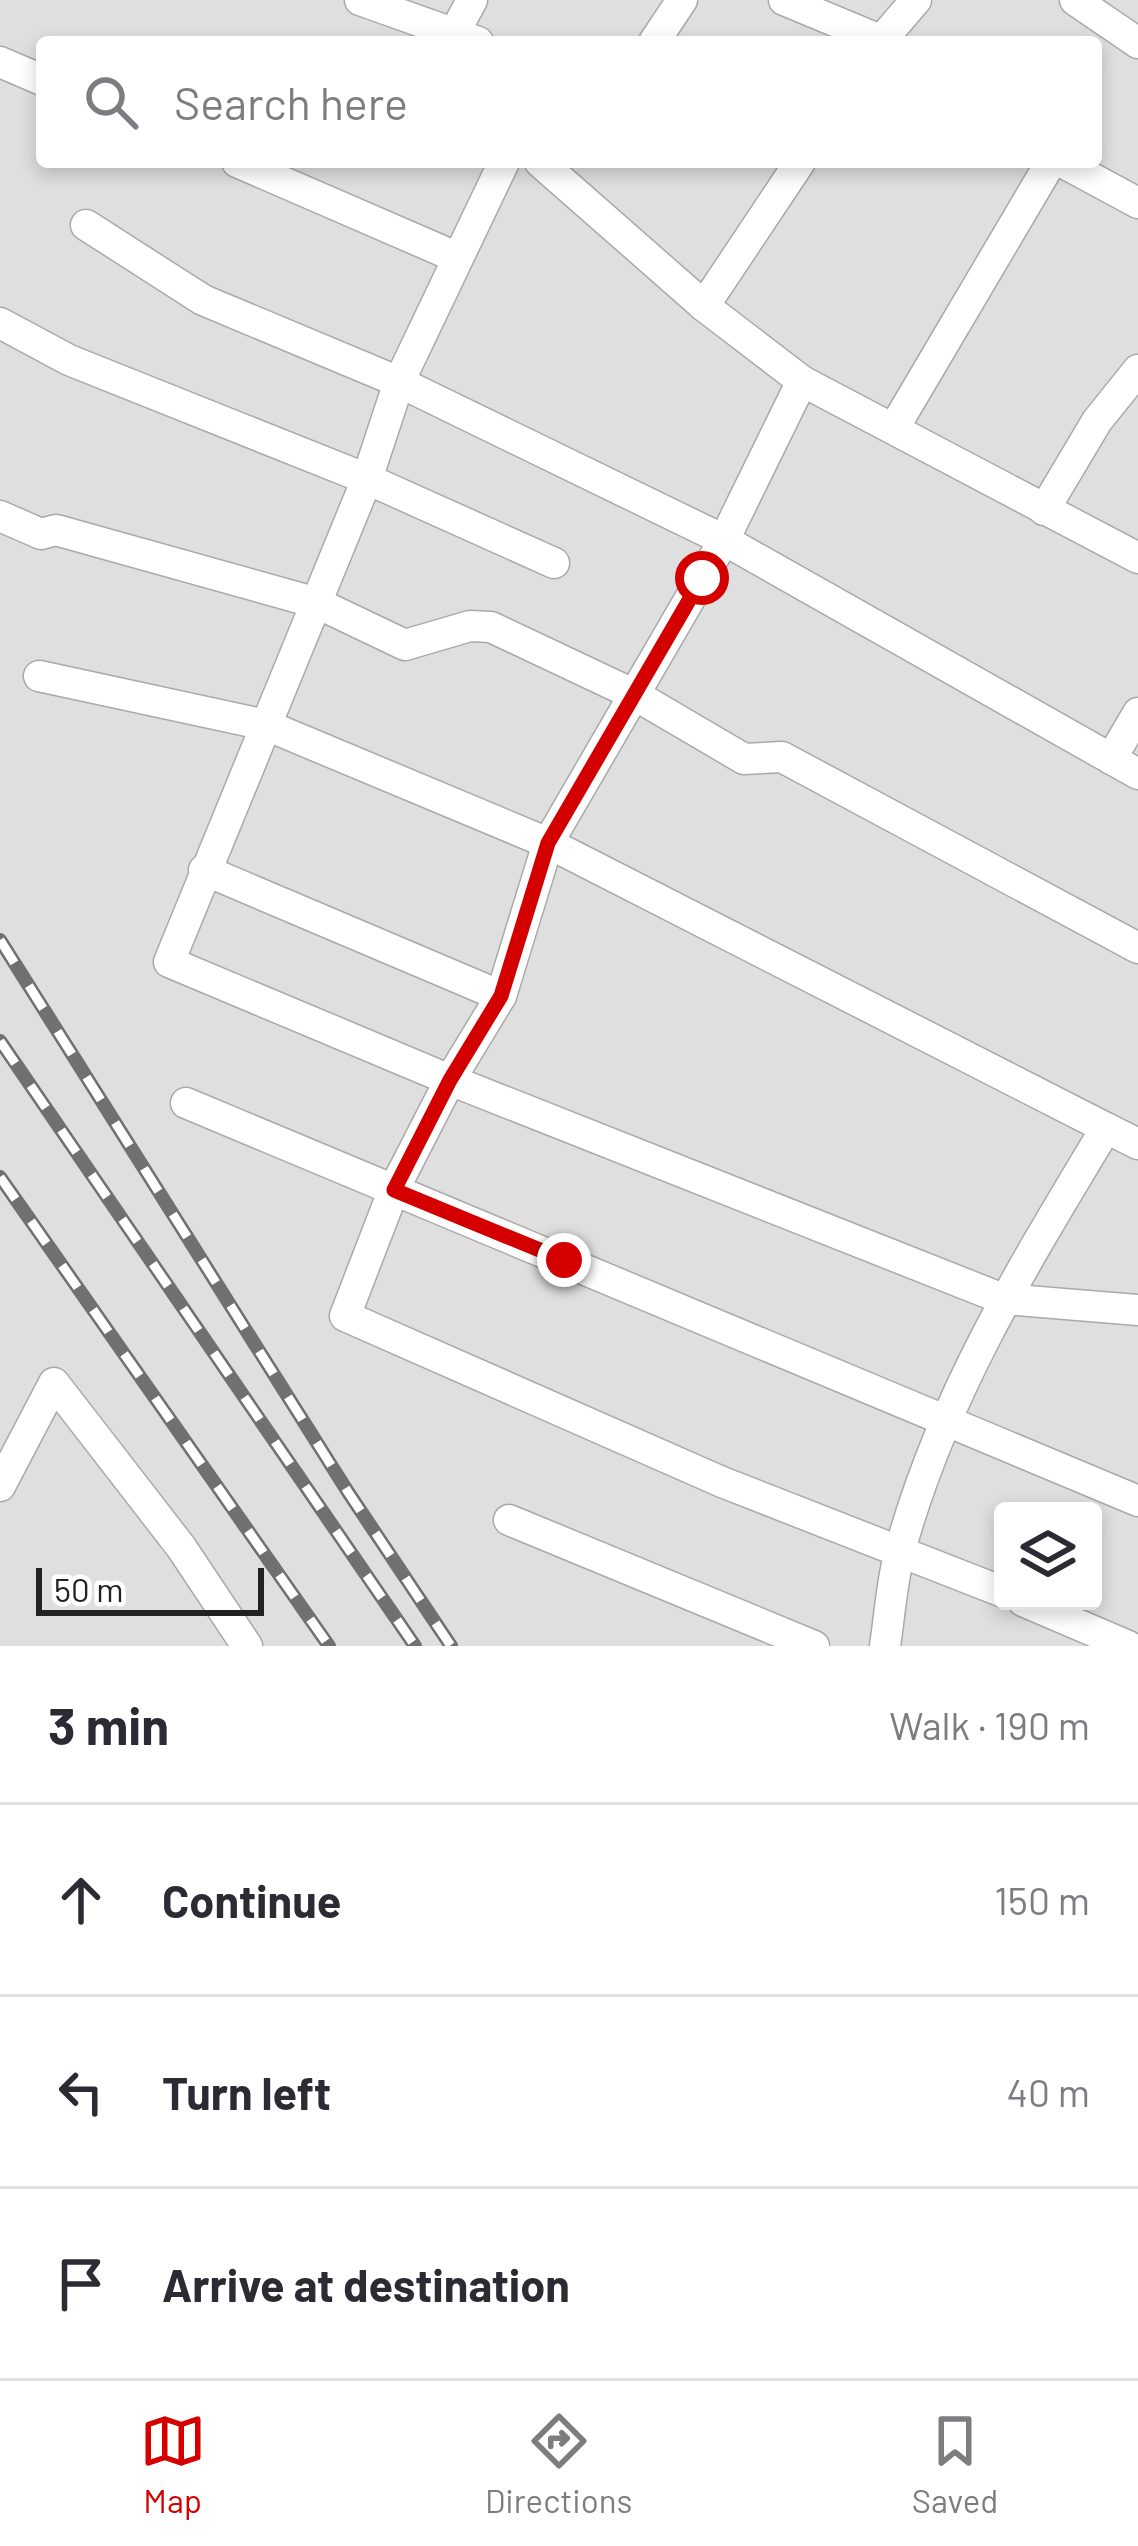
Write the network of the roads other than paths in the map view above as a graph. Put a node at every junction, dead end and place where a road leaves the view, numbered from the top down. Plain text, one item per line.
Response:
1 (360, 0) edge
2 (472, 0) edge
3 (682, 0) edge
4 (784, 0) edge
5 (916, 0) edge
6 (1075, 0) edge
7 (467, 36) edge
8 (658, 36) edge
9 (870, 36) edge
10 (886, 36) edge
11 (1138, 43) edge
12 (0, 62) edge
13 (36, 77) edge
14 (251, 168) edge
15 (501, 168) edge
16 (547, 168) edge
17 (796, 168) edge
18 (1048, 168) edge
19 (1073, 168) edge
20 (1138, 202) edge
21 (86, 226) dead end
22 (456, 257) junction
23 (704, 307) junction
24 (0, 323) edge
25 (1138, 370) edge
26 (802, 381) junction
27 (399, 382) junction
28 (894, 428) junction
29 (367, 478) junction
30 (1044, 510) junction
31 (0, 516) edge
32 (724, 539) junction
33 (1138, 558) edge
34 (554, 563) dead end
35 (317, 603) junction
36 (39, 676) dead end
37 (635, 694) junction
38 (1138, 713) edge
39 (266, 725) junction
40 (1125, 766) edge
41 (548, 843) junction
42 (204, 870) junction
43 (1138, 948) edge
44 (501, 996) junction
45 (450, 1080) junction
46 (186, 1103) dead end
47 (1106, 1129) junction
48 (1138, 1144) edge
49 (394, 1190) junction
50 (1003, 1299) junction
51 (1138, 1310) edge
52 (947, 1419) junction
53 (0, 1486) edge
54 (1138, 1501) edge
55 (509, 1520) dead end
56 (901, 1548) junction
57 (994, 1588) edge
58 (1044, 1610) edge
59 (247, 1646) edge
60 (814, 1646) edge
61 (885, 1646) edge
62 (1128, 1646) edge

1 - 7 street
2 - 7 street
3 - 8 street
4 - 9 street
5 - 10 street
6 - 11 street
12 - 13 street
14 - 22 street
15 - 22 street
16 - 23 street
17 - 23 street
18 - 28 street
19 - 20 street
21 - 27 street
22 - 27 street
23 - 26 street
24 - 29 street
25 - 30 street
26 - 28 street
26 - 32 street
27 - 29 street
27 - 32 street
28 - 30 street
29 - 34 street
29 - 35 street
30 - 33 street
31 - 35 street
32 - 37 street
32 - 40 street
35 - 37 street
35 - 39 street
36 - 39 street
37 - 41 street
37 - 43 street
38 - 40 street
39 - 41 street
39 - 42 street
41 - 44 street
41 - 47 street
42 - 44 street
42 - 45 street
44 - 45 street
45 - 49 street
45 - 50 street
46 - 49 street
47 - 48 street
47 - 50 street
49 - 52 street
49 - 56 street
50 - 51 street
50 - 52 street
52 - 54 street
52 - 56 street
53 - 59 street
55 - 60 street
56 - 57 street
56 - 61 street
58 - 62 street

